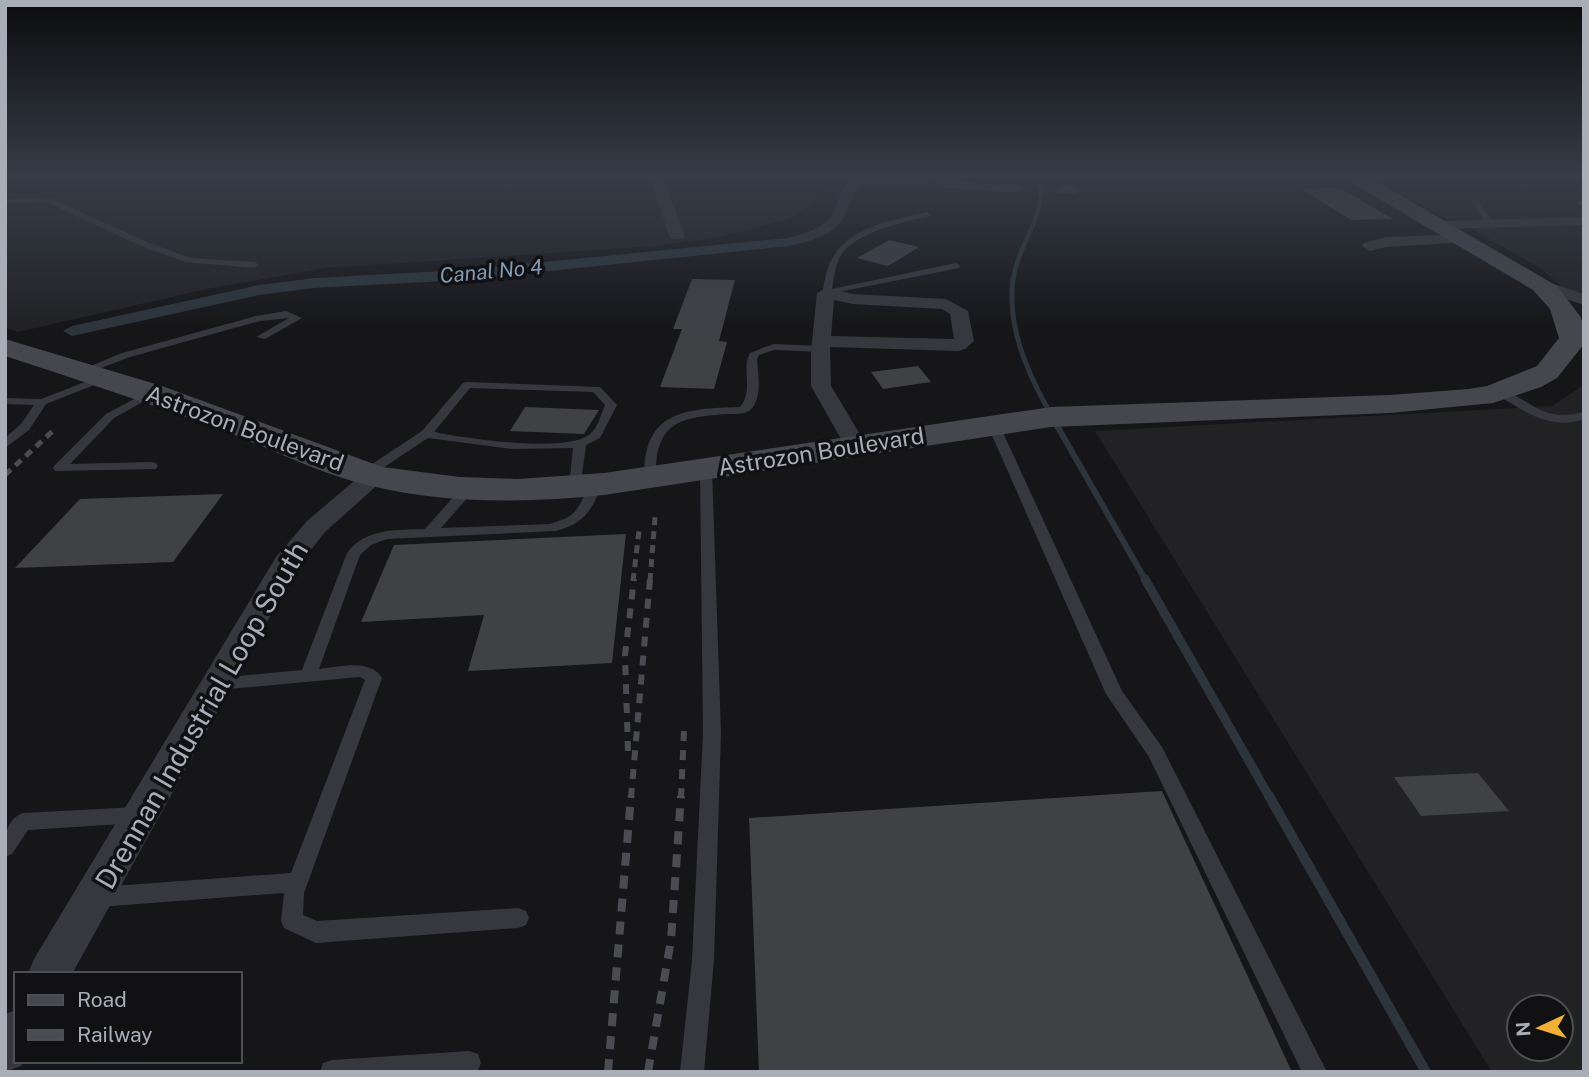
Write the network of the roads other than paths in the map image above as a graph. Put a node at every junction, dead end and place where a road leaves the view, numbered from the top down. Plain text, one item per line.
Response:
1 (107, 227) edge
2 (674, 227) edge
3 (884, 227) edge
4 (1446, 227) edge
5 (677, 236) dead end
6 (1467, 239) junction
7 (1370, 246) dead end
8 (255, 265) dead end
9 (956, 266) dead end
10 (1542, 285) junction
11 (826, 293) junction
12 (1584, 300) edge
13 (261, 337) dead end
14 (1578, 341) edge
15 (822, 345) junction
16 (5, 347) edge
17 (92, 375) junction
18 (1500, 392) junction
19 (151, 393) junction
20 (5, 401) edge
21 (42, 402) junction
22 (1584, 415) edge
23 (1001, 423) junction
24 (426, 434) junction
25 (5, 444) edge
26 (580, 444) junction
27 (856, 446) junction
28 (152, 466) dead end
29 (706, 469) junction
30 (371, 474) junction
31 (650, 477) junction
32 (586, 486) junction
33 (469, 488) junction
34 (429, 533) junction
35 (308, 676) junction
36 (217, 684) junction
37 (141, 815) junction
38 (5, 848) edge
39 (298, 882) junction
40 (94, 898) junction
41 (518, 918) dead end
42 (51, 972) edge
43 (469, 1063) dead end
44 (332, 1072) edge
45 (692, 1072) edge
46 (1315, 1072) edge

1 - 8 lane
2 - 5 street
3 - 11 lane
4 - 6 main road, Astrozon Boulevard
6 - 7 street
6 - 10 main road, Astrozon Boulevard
9 - 11 lane
10 - 12 street
10 - 14 main road, Astrozon Boulevard
11 - 15 street
11 - 15 street
13 - 17 lane
14 - 18 main road, Astrozon Boulevard
15 - 27 street
15 - 31 lane
16 - 17 main road, Astrozon Boulevard
17 - 19 main road, Astrozon Boulevard
17 - 21 lane
18 - 22 lane
18 - 23 main road, Astrozon Boulevard
19 - 28 lane
19 - 30 main road, Astrozon Boulevard
20 - 21 lane
21 - 25 lane
23 - 27 main road, Astrozon Boulevard
23 - 46 lane
24 - 26 lane
24 - 26 lane
24 - 30 lane
26 - 32 lane
27 - 29 main road, Astrozon Boulevard
29 - 31 main road, Astrozon Boulevard
29 - 45 lane
30 - 33 main road, Astrozon Boulevard
30 - 36 street, Drennan Industrial Loop South
31 - 32 main road, Astrozon Boulevard
32 - 33 main road, Astrozon Boulevard
32 - 34 lane
33 - 34 lane
34 - 35 lane
35 - 36 lane
35 - 39 lane
36 - 37 street, Drennan Industrial Loop South
37 - 38 lane
37 - 40 street, Drennan Industrial Loop South
39 - 40 lane
39 - 41 lane
40 - 42 street, Drennan Industrial Loop South
43 - 44 lane

